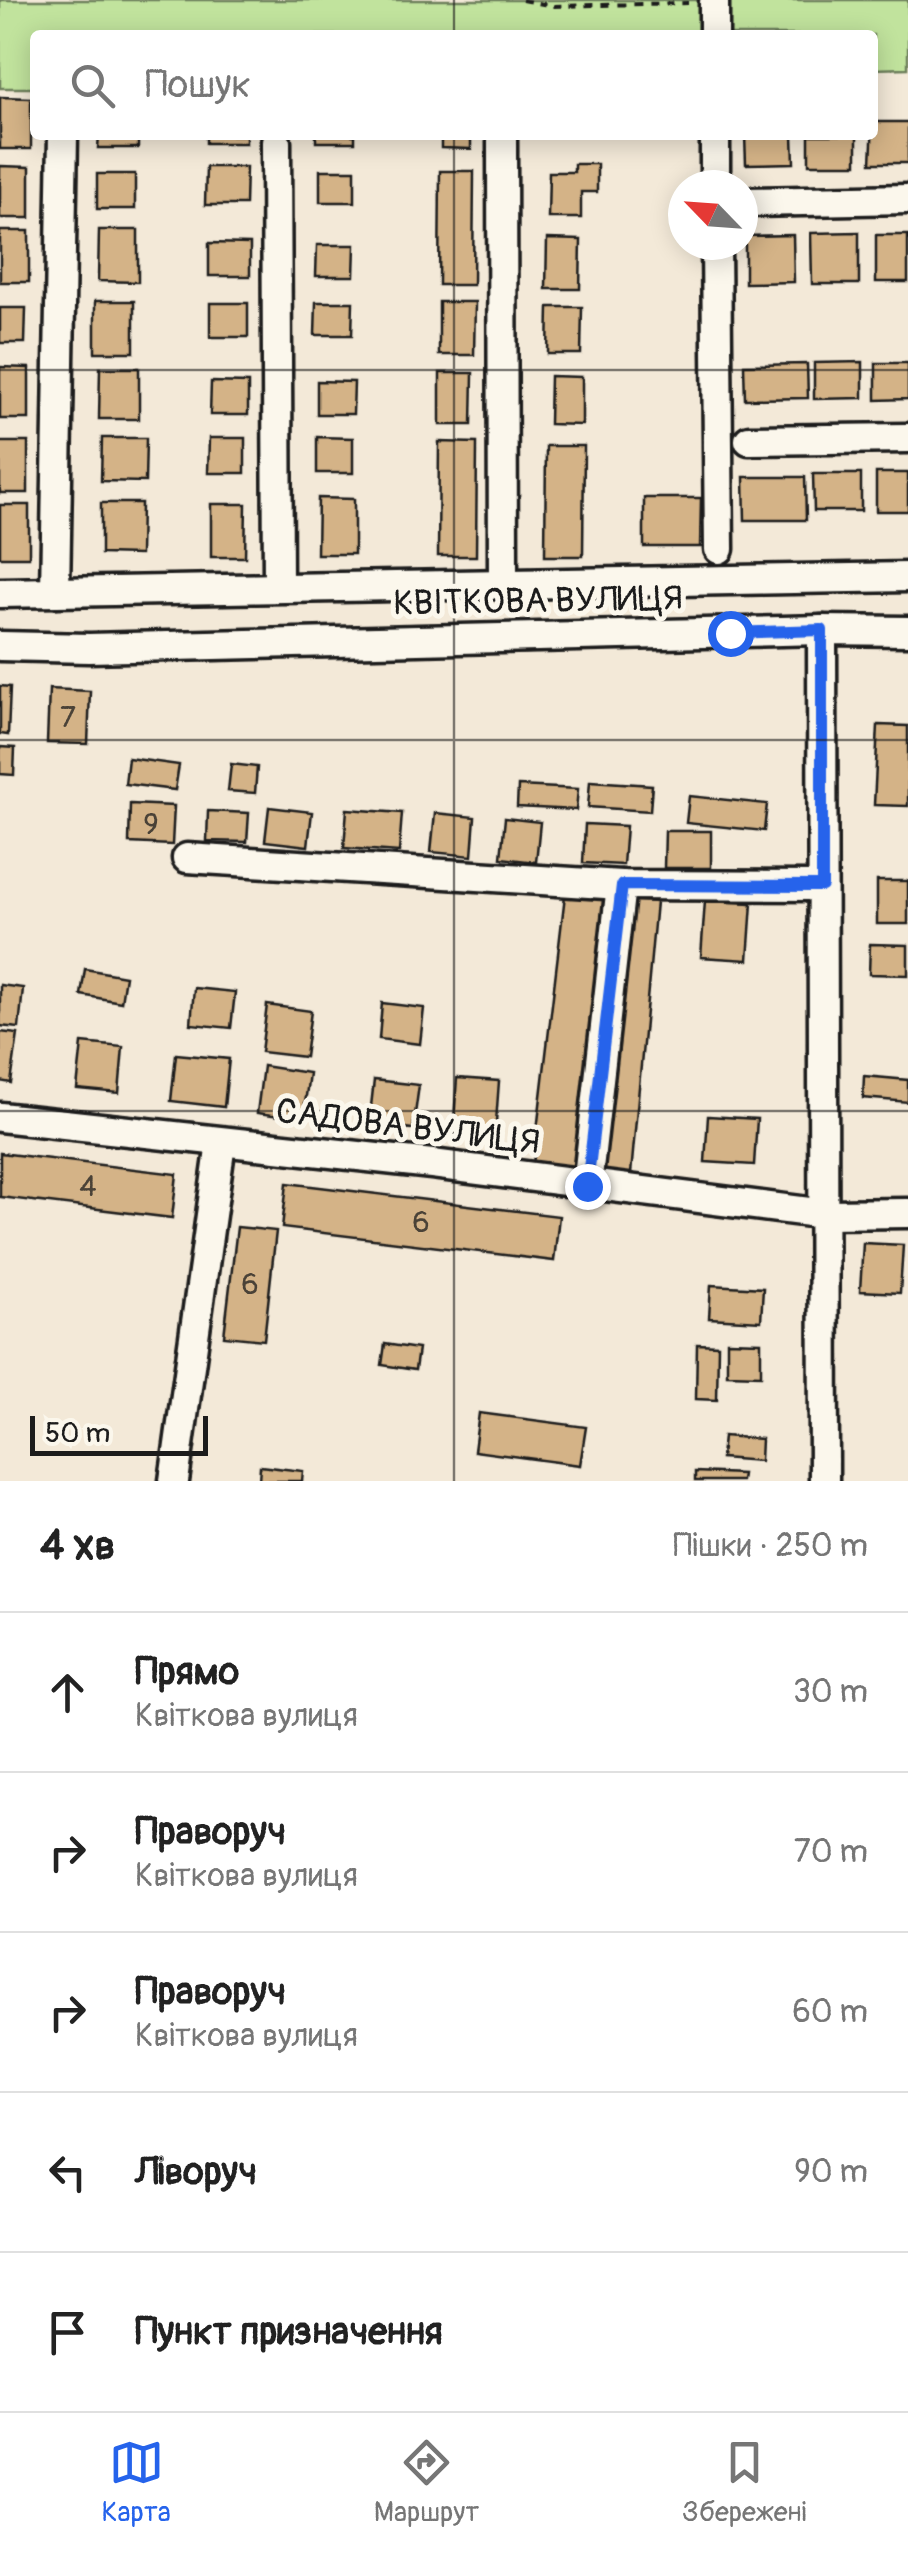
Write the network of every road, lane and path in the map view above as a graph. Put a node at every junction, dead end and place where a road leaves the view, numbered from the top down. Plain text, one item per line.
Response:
1 (522, 0) edge
2 (714, 3) joint
3 (714, 30) edge
4 (63, 140) edge
5 (502, 140) edge
6 (715, 140) edge
7 (276, 142) dead end
8 (715, 170) edge
9 (908, 199) edge
10 (758, 202) edge
11 (716, 260) edge
12 (908, 438) edge
13 (749, 440) dead end
14 (719, 549) dead end
15 (908, 577) edge
16 (503, 583) junction
17 (278, 587) junction
18 (56, 592) junction
19 (0, 593) edge
20 (822, 630) junction
21 (908, 631) edge
22 (0, 646) edge
23 (187, 858) dead end
24 (622, 885) junction
25 (822, 886) junction
26 (0, 1117) edge
27 (221, 1142) junction
28 (587, 1186) junction
29 (825, 1214) junction
30 (908, 1214) edge
31 (174, 1481) edge
32 (824, 1481) edge

1 - 2 path
2 - 3 street
4 - 18 street
5 - 16 street
6 - 8 street
7 - 17 street
9 - 10 street
11 - 14 street
12 - 13 street
15 - 16 street
16 - 17 street
17 - 18 street
18 - 19 street
20 - 21 street, КВІТКОВА ВУЛИЦЯ
20 - 22 street, КВІТКОВА ВУЛИЦЯ
20 - 25 street
23 - 24 street
24 - 25 street
24 - 28 street
25 - 29 street
26 - 27 street, САДОВА ВУЛИЦЯ
27 - 28 street, САДОВА ВУЛИЦЯ
27 - 31 street
28 - 29 street, САДОВА ВУЛИЦЯ
29 - 30 street, САДОВА ВУЛИЦЯ
29 - 32 street

